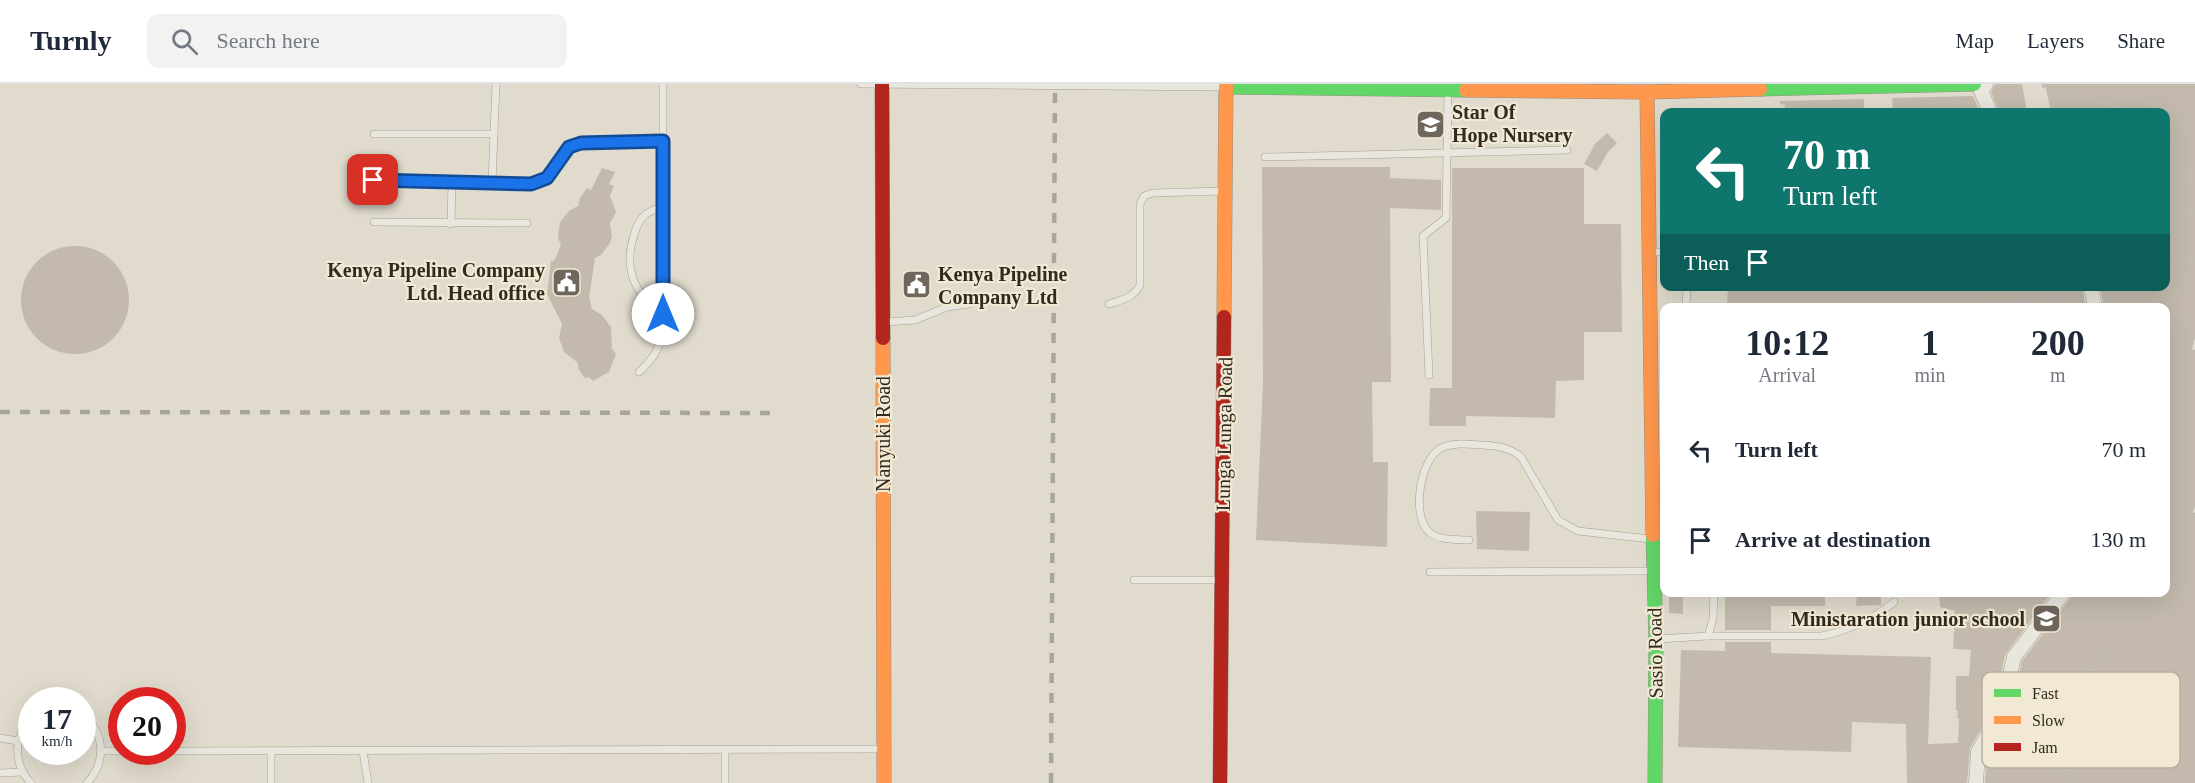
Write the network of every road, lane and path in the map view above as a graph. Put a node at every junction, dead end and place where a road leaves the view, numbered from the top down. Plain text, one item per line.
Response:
1 (496, 84) edge
2 (663, 84) edge
3 (861, 84) edge
4 (882, 84) edge
5 (1974, 84) edge
6 (1986, 84) edge
7 (2043, 84) edge
8 (1227, 86) edge
9 (1477, 86) edge
10 (1448, 90) junction
11 (1647, 92) junction
12 (1988, 108) edge
13 (2122, 108) edge
14 (374, 134) dead end
15 (494, 134) junction
16 (663, 141) junction
17 (1567, 150) dead end
18 (1447, 152) junction
19 (1265, 157) dead end
20 (2170, 172) edge
21 (2195, 177) edge
22 (373, 180) dead end
23 (452, 181) junction
24 (492, 182) junction
25 (1226, 191) junction
26 (663, 206) junction
27 (2170, 208) edge
28 (2195, 210) edge
29 (374, 222) dead end
30 (451, 224) junction
31 (527, 224) dead end
32 (1650, 252) junction
33 (1660, 252) edge
34 (2170, 258) edge
35 (2195, 262) edge
36 (2029, 291) edge
37 (2050, 291) edge
38 (2074, 291) edge
39 (2010, 303) edge
40 (968, 304) dead end
41 (1109, 304) dead end
42 (663, 314) junction
43 (883, 322) junction
44 (639, 372) dead end
45 (1429, 375) dead end
46 (1653, 539) junction
47 (1469, 540) dead end
48 (1653, 571) junction
49 (1430, 572) dead end
50 (1134, 580) dead end
51 (1222, 580) junction
52 (1714, 597) edge
53 (2060, 597) edge
54 (1894, 602) dead end
55 (1707, 636) junction
56 (1656, 639) junction
57 (2099, 648) dead end
58 (2011, 672) edge
59 (2081, 672) edge
60 (96, 731) edge
61 (0, 738) edge
62 (18, 741) edge
63 (1982, 745) edge
64 (884, 749) junction
65 (725, 750) junction
66 (102, 751) junction
67 (108, 751) edge
68 (186, 751) edge
69 (363, 751) junction
70 (271, 752) junction
71 (20, 765) edge
72 (2061, 768) edge
73 (22, 772) junction
74 (0, 773) edge
75 (31, 783) edge
76 (88, 783) edge
77 (271, 783) edge
78 (368, 783) edge
79 (725, 783) edge
80 (884, 783) edge
81 (1220, 783) edge
82 (1655, 783) edge
83 (1976, 783) edge
84 (2072, 783) edge

1 - 15 lane
2 - 16 lane
3 - 4 lane
4 - 8 lane
4 - 43 street, Nanyuki Road
5 - 11 street
6 - 12 street
7 - 13 path
8 - 10 street
8 - 25 street, Lunga Lunga Road
9 - 10 street
9 - 11 street
10 - 18 lane
11 - 32 street, Sasio Road
14 - 15 lane
15 - 24 lane
16 - 24 lane
16 - 26 lane
17 - 18 lane
18 - 19 lane
18 - 45 lane
20 - 21 path
22 - 23 lane
23 - 24 lane
23 - 30 lane
25 - 41 lane
25 - 51 street, Lunga Lunga Road
26 - 42 lane
26 - 42 lane
27 - 28 path
29 - 30 lane
30 - 31 lane
32 - 33 lane
32 - 46 street, Sasio Road
34 - 35 path
36 - 39 path
37 - 38 path
40 - 43 lane
42 - 44 lane
43 - 64 street, Nanyuki Road
46 - 47 lane
46 - 48 street, Sasio Road
48 - 49 lane
48 - 56 street, Sasio Road
50 - 51 lane
51 - 81 street, Lunga Lunga Road
52 - 55 lane
53 - 58 street
54 - 55 lane
55 - 56 lane
56 - 82 street, Sasio Road
57 - 59 path
60 - 66 lane
61 - 62 lane
63 - 83 street
64 - 65 lane
64 - 80 street, Nanyuki Road
65 - 69 lane
65 - 79 lane
66 - 67 lane
66 - 76 lane
68 - 70 lane
69 - 70 lane
69 - 78 lane
70 - 77 lane
71 - 73 lane
72 - 84 path
73 - 74 lane
73 - 75 lane

